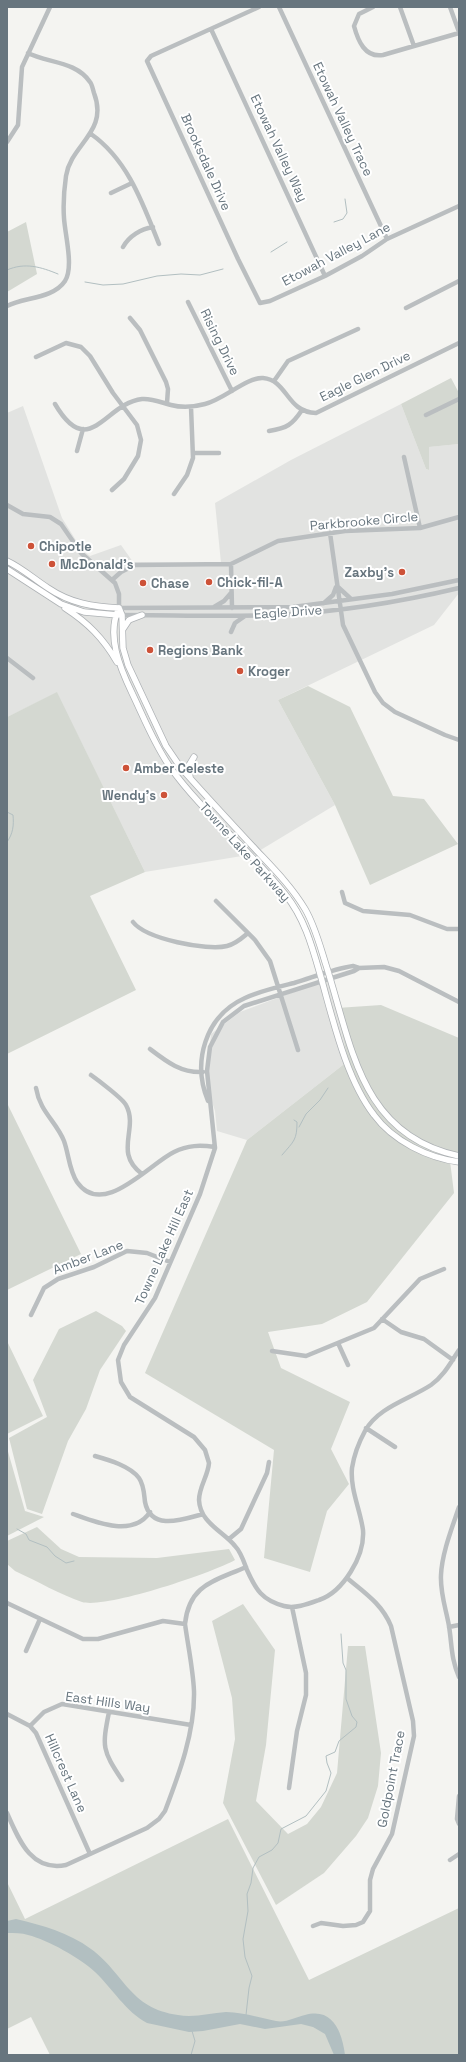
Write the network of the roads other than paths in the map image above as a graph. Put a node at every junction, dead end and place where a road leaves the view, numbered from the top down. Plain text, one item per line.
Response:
1 (50, 7) edge
2 (259, 7) edge
3 (279, 7) edge
4 (373, 7) edge
5 (400, 7) edge
6 (450, 7) edge
7 (211, 29) junction
8 (459, 33) edge
9 (414, 46) junction
10 (28, 53) junction
11 (91, 134) junction
12 (7, 142) edge
13 (132, 183) junction
14 (112, 193) dead end
15 (459, 206) edge
16 (153, 227) junction
17 (386, 239) junction
18 (159, 244) dead end
19 (123, 247) dead end
20 (241, 267) joint
21 (325, 276) junction
22 (459, 281) edge
23 (188, 302) dead end
24 (7, 306) edge
25 (406, 308) dead end
26 (130, 318) dead end
27 (358, 329) dead end
28 (459, 342) edge
29 (36, 357) dead end
30 (274, 381) junction
31 (232, 391) junction
32 (459, 399) edge
33 (167, 403) junction
34 (55, 404) dead end
35 (122, 406) junction
36 (191, 407) junction
37 (302, 410) junction
38 (426, 415) dead end
39 (83, 429) junction
40 (269, 431) dead end
41 (77, 451) dead end
42 (193, 453) junction
43 (219, 453) dead end
44 (404, 457) dead end
45 (112, 490) dead end
46 (174, 494) dead end
47 (7, 505) edge
48 (459, 517) edge
49 (420, 528) junction
50 (330, 533) junction
51 (7, 561) edge
52 (230, 564) junction
53 (7, 568) edge
54 (112, 580) junction
55 (459, 580) edge
56 (337, 586) junction
57 (459, 588) edge
58 (232, 591) junction
59 (351, 599) junction
60 (54, 600) junction
61 (339, 601) junction
62 (323, 603) junction
63 (119, 608) junction
64 (214, 608) junction
65 (232, 608) junction
66 (340, 608) junction
67 (116, 615) junction
68 (122, 615) junction
69 (142, 615) junction
70 (246, 615) junction
71 (122, 632) junction
72 (231, 632) dead end
73 (7, 658) edge
74 (120, 666) junction
75 (33, 678) dead end
76 (459, 740) edge
77 (194, 757) dead end
78 (193, 782) junction
79 (342, 892) dead end
80 (216, 901) dead end
81 (133, 922) dead end
82 (459, 929) edge
83 (248, 932) junction
84 (359, 968) junction
85 (329, 972) junction
86 (320, 975) junction
87 (331, 979) junction
88 (322, 981) junction
89 (280, 987) junction
90 (281, 993) junction
91 (459, 1002) edge
92 (150, 1049) dead end
93 (298, 1050) dead end
94 (207, 1071) junction
95 (201, 1072) junction
96 (91, 1075) dead end
97 (36, 1088) dead end
98 (210, 1104) junction
99 (215, 1147) junction
100 (459, 1156) edge
101 (459, 1162) edge
102 (142, 1174) junction
103 (170, 1262) junction
104 (444, 1269) dead end
105 (31, 1315) dead end
106 (382, 1320) junction
107 (338, 1343) junction
108 (459, 1350) edge
109 (272, 1351) dead end
110 (453, 1360) junction
111 (348, 1365) dead end
112 (366, 1428) junction
113 (395, 1447) dead end
114 (95, 1456) dead end
115 (269, 1462) dead end
116 (459, 1507) edge
117 (150, 1512) junction
118 (73, 1514) dead end
119 (203, 1514) junction
120 (458, 1519) edge
121 (229, 1539) junction
122 (246, 1567) junction
123 (347, 1578) junction
124 (7, 1604) edge
125 (292, 1607) junction
126 (40, 1619) junction
127 (184, 1624) junction
128 (459, 1625) edge
129 (449, 1627) junction
130 (26, 1651) dead end
131 (459, 1677) edge
132 (109, 1712) junction
133 (7, 1714) edge
134 (191, 1725) junction
135 (30, 1726) junction
136 (122, 1780) dead end
137 (289, 1788) dead end
138 (459, 1796) edge
139 (7, 1814) edge
140 (459, 1824) edge
141 (90, 1854) junction
142 (459, 1854) edge
143 (450, 1860) dead end
144 (313, 1926) dead end

1 - 10 street
2 - 7 street
3 - 17 street, Etowah Valley Trace
4 - 9 street
5 - 9 street
6 - 8 street
7 - 20 street, Brooksdale Drive
7 - 21 street, Etowah Valley Way
8 - 9 street
10 - 11 street
10 - 12 street
11 - 13 street
11 - 24 street
13 - 14 street
13 - 16 street
15 - 17 street, Etowah Valley Lane
16 - 18 street
16 - 19 street
17 - 21 street, Etowah Valley Lane
20 - 21 street, Etowah Valley Lane
22 - 25 street
23 - 31 street, Rising Drive
26 - 33 street
27 - 30 street
28 - 37 street, Eagle Glen Drive
29 - 35 street
30 - 31 street
30 - 37 street
31 - 36 street
32 - 38 street
33 - 35 street
33 - 36 street
34 - 39 street
35 - 39 street
35 - 45 street
36 - 42 street
37 - 40 street
39 - 41 street
42 - 43 street
42 - 46 street
44 - 49 street
47 - 54 street
48 - 49 street, Parkbrooke Circle
49 - 50 street, Parkbrooke Circle
50 - 52 street, Parkbrooke Circle
50 - 56 street
51 - 63 main road
52 - 54 street, Parkbrooke Circle
52 - 58 street
53 - 60 main road
54 - 63 street
55 - 59 street, Eagle Drive
56 - 59 street
56 - 61 street
56 - 62 street
57 - 66 street, Eagle Drive
58 - 64 street
58 - 65 street
59 - 61 street, Eagle Drive
60 - 67 main road
60 - 74 main road
61 - 62 street, Eagle Drive
61 - 66 street
62 - 65 street, Eagle Drive
63 - 64 street, Eagle Drive
63 - 67 main road, Towne Lake Parkway
63 - 68 main road, Towne Lake Parkway
64 - 65 street, Eagle Drive
66 - 70 street, Eagle Drive
66 - 76 street
67 - 68 main road, Eagle Drive
67 - 74 main road, Towne Lake Parkway
68 - 69 street, Eagle Drive
68 - 71 main road, Towne Lake Parkway
69 - 70 street, Eagle Drive
69 - 71 main road
70 - 72 street
71 - 78 main road, Towne Lake Parkway
73 - 75 street
74 - 86 main road, Towne Lake Parkway
77 - 78 main road
78 - 85 main road, Towne Lake Parkway
79 - 82 street
80 - 83 street
81 - 83 street
83 - 89 street
84 - 85 street, Towne Lake Hill East
84 - 87 street, Towne Lake Hill East
84 - 91 street, Towne Lake Hill East
85 - 86 street, Towne Lake Hill East
85 - 87 main road, Towne Lake Parkway
86 - 88 main road, Towne Lake Parkway
86 - 89 street, Towne Lake Hill East
87 - 88 street, Towne Lake Hill East
87 - 100 main road, Towne Lake Parkway
88 - 90 street, Towne Lake Hill East
88 - 101 main road, Towne Lake Parkway
89 - 90 street
89 - 95 street, Towne Lake Hill East
90 - 93 street
90 - 94 street, Towne Lake Hill East
92 - 95 street
94 - 95 street
94 - 98 street, Towne Lake Hill East
95 - 98 street, Towne Lake Hill East
96 - 102 street
97 - 102 street
98 - 99 street, Towne Lake Hill East
99 - 102 street
99 - 103 street, Towne Lake Hill East
103 - 105 street, Amber Lane
103 - 119 street, Towne Lake Hill East
104 - 106 street
106 - 107 street
106 - 110 street
107 - 109 street
107 - 111 street
108 - 110 street
110 - 112 street
112 - 113 street
112 - 123 street
114 - 117 street
115 - 121 street
116 - 120 street
117 - 118 street
117 - 119 street
119 - 121 street
120 - 129 street
121 - 122 street
122 - 125 street
122 - 127 street
123 - 125 street
123 - 144 street, Goldpoint Trace
124 - 126 street
125 - 137 street
126 - 127 street
126 - 130 street
127 - 134 street
128 - 129 street
129 - 131 street
132 - 134 street, East Hills Way
132 - 135 street, East Hills Way
132 - 136 street
133 - 135 street, Hillcrest Lane
134 - 141 street
135 - 141 street, Hillcrest Lane
138 - 140 street
139 - 141 street
142 - 143 street

